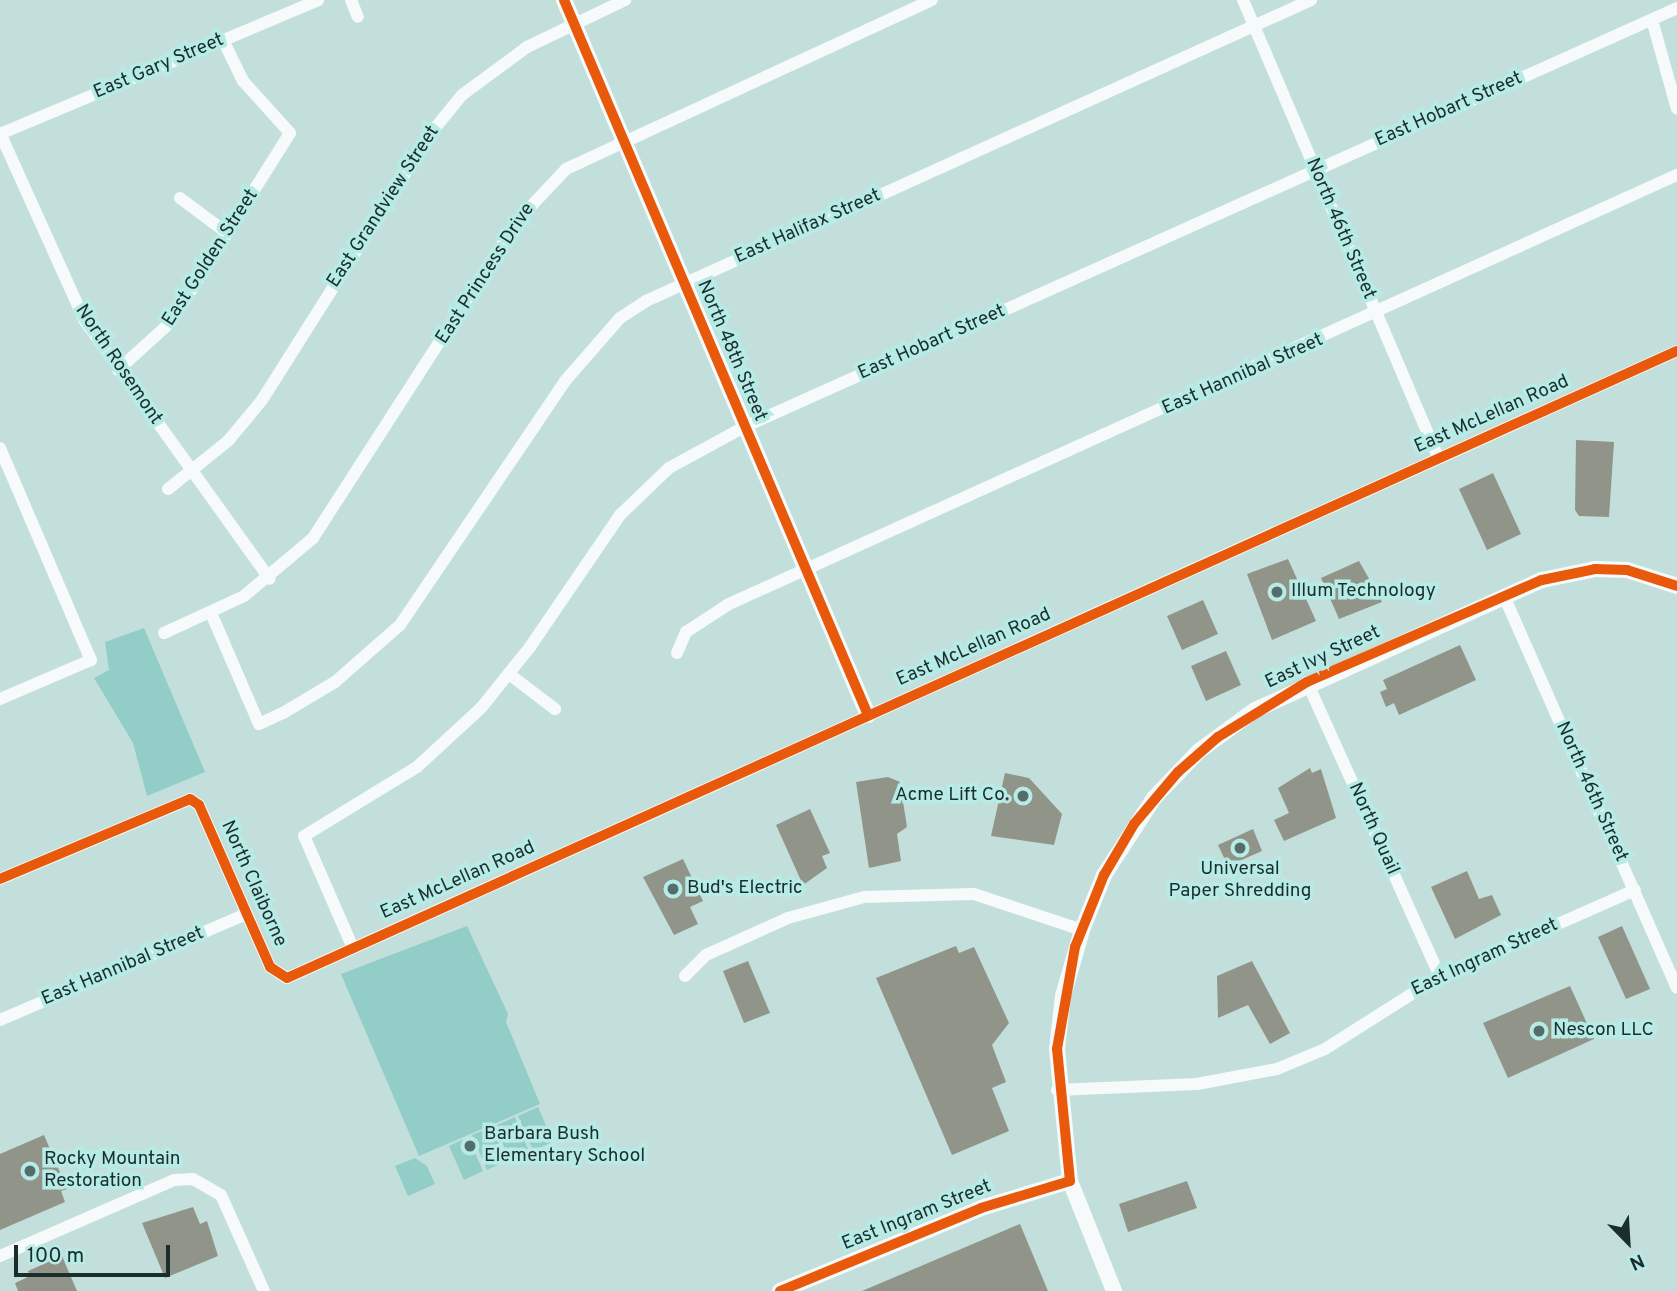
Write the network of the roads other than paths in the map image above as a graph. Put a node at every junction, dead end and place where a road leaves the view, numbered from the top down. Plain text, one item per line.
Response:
1 (318, 0) edge
2 (351, 0) edge
3 (564, 0) edge
4 (625, 0) edge
5 (932, 0) edge
6 (1243, 0) edge
7 (1311, 0) edge
8 (1677, 8) edge
9 (358, 18) dead end
10 (1652, 20) junction
11 (574, 24) junction
12 (1254, 26) junction
13 (223, 40) junction
14 (1677, 109) edge
15 (0, 134) edge
16 (622, 139) junction
17 (1315, 170) junction
18 (1677, 175) edge
19 (180, 198) dead end
20 (228, 233) junction
21 (684, 284) junction
22 (1376, 315) junction
23 (1677, 351) edge
24 (118, 370) junction
25 (744, 427) junction
26 (0, 448) edge
27 (1438, 458) junction
28 (192, 471) junction
29 (168, 489) dead end
30 (806, 570) junction
31 (270, 579) junction
32 (1677, 586) edge
33 (1504, 596) junction
34 (211, 613) junction
35 (164, 633) dead end
36 (677, 653) dead end
37 (509, 674) junction
38 (1307, 682) junction
39 (0, 699) edge
40 (555, 709) dead end
41 (869, 715) junction
42 (0, 879) edge
43 (1634, 890) junction
44 (246, 914) junction
45 (1082, 930) junction
46 (353, 948) junction
47 (685, 976) dead end
48 (1440, 976) junction
49 (287, 978) joint
50 (1677, 988) edge
51 (0, 1020) edge
52 (1057, 1090) junction
53 (1070, 1181) junction
54 (0, 1256) edge
55 (264, 1291) edge
56 (780, 1291) edge
57 (1114, 1291) edge

1 - 13 street, East Gary Street
2 - 9 street
3 - 11 street, North 48th Street
4 - 11 street, East Grandview Street
5 - 16 street, East Princess Drive
6 - 12 street, North 46th Street
7 - 12 street, East Halifax Street
8 - 10 street, East Hobart Street
10 - 14 street
10 - 17 street, East Hobart Street
11 - 16 street, North 48th Street
11 - 28 street, East Grandview Street
12 - 17 street, North 46th Street
12 - 21 street, East Halifax Street
13 - 15 street, East Gary Street
13 - 20 street, East Golden Street
15 - 24 street, North Rosemont
16 - 21 street, North 48th Street
16 - 31 street, East Princess Drive
17 - 22 street, North 46th Street
17 - 25 street, East Hobart Street
18 - 22 street, East Hannibal Street
19 - 20 street
20 - 24 street, East Golden Street
21 - 25 street, North 48th Street
21 - 34 street, East Halifax Street
22 - 27 street, North 46th Street
22 - 30 street, East Hannibal Street
23 - 27 street, East McLellan Road
24 - 28 street, North Rosemont
25 - 30 street, North 48th Street
25 - 37 street, East Hobart Street
26 - 39 street
27 - 41 street, East McLellan Road
28 - 29 street, East Grandview Street
28 - 31 street, North Rosemont
30 - 36 street, East Hannibal Street
30 - 41 street, North 48th Street
31 - 34 street, East Princess Drive
32 - 33 street, East Ivy Street
33 - 38 street, East Ivy Street
33 - 43 street, North 46th Street
34 - 35 street, East Princess Drive
37 - 40 street
37 - 46 street, East Hobart Street
38 - 45 street, East Ivy Street
38 - 48 street, North Quail
41 - 46 street, East McLellan Road
42 - 44 street, North Claiborne
43 - 48 street, East Ingram Street
43 - 50 street, North 46th Street
44 - 49 street, North Claiborne
44 - 51 street, East Hannibal Street
45 - 47 street
45 - 52 street
46 - 49 street, East McLellan Road
48 - 52 street, East Ingram Street
52 - 53 street
53 - 56 street, East Ingram Street
53 - 57 street
54 - 55 street

